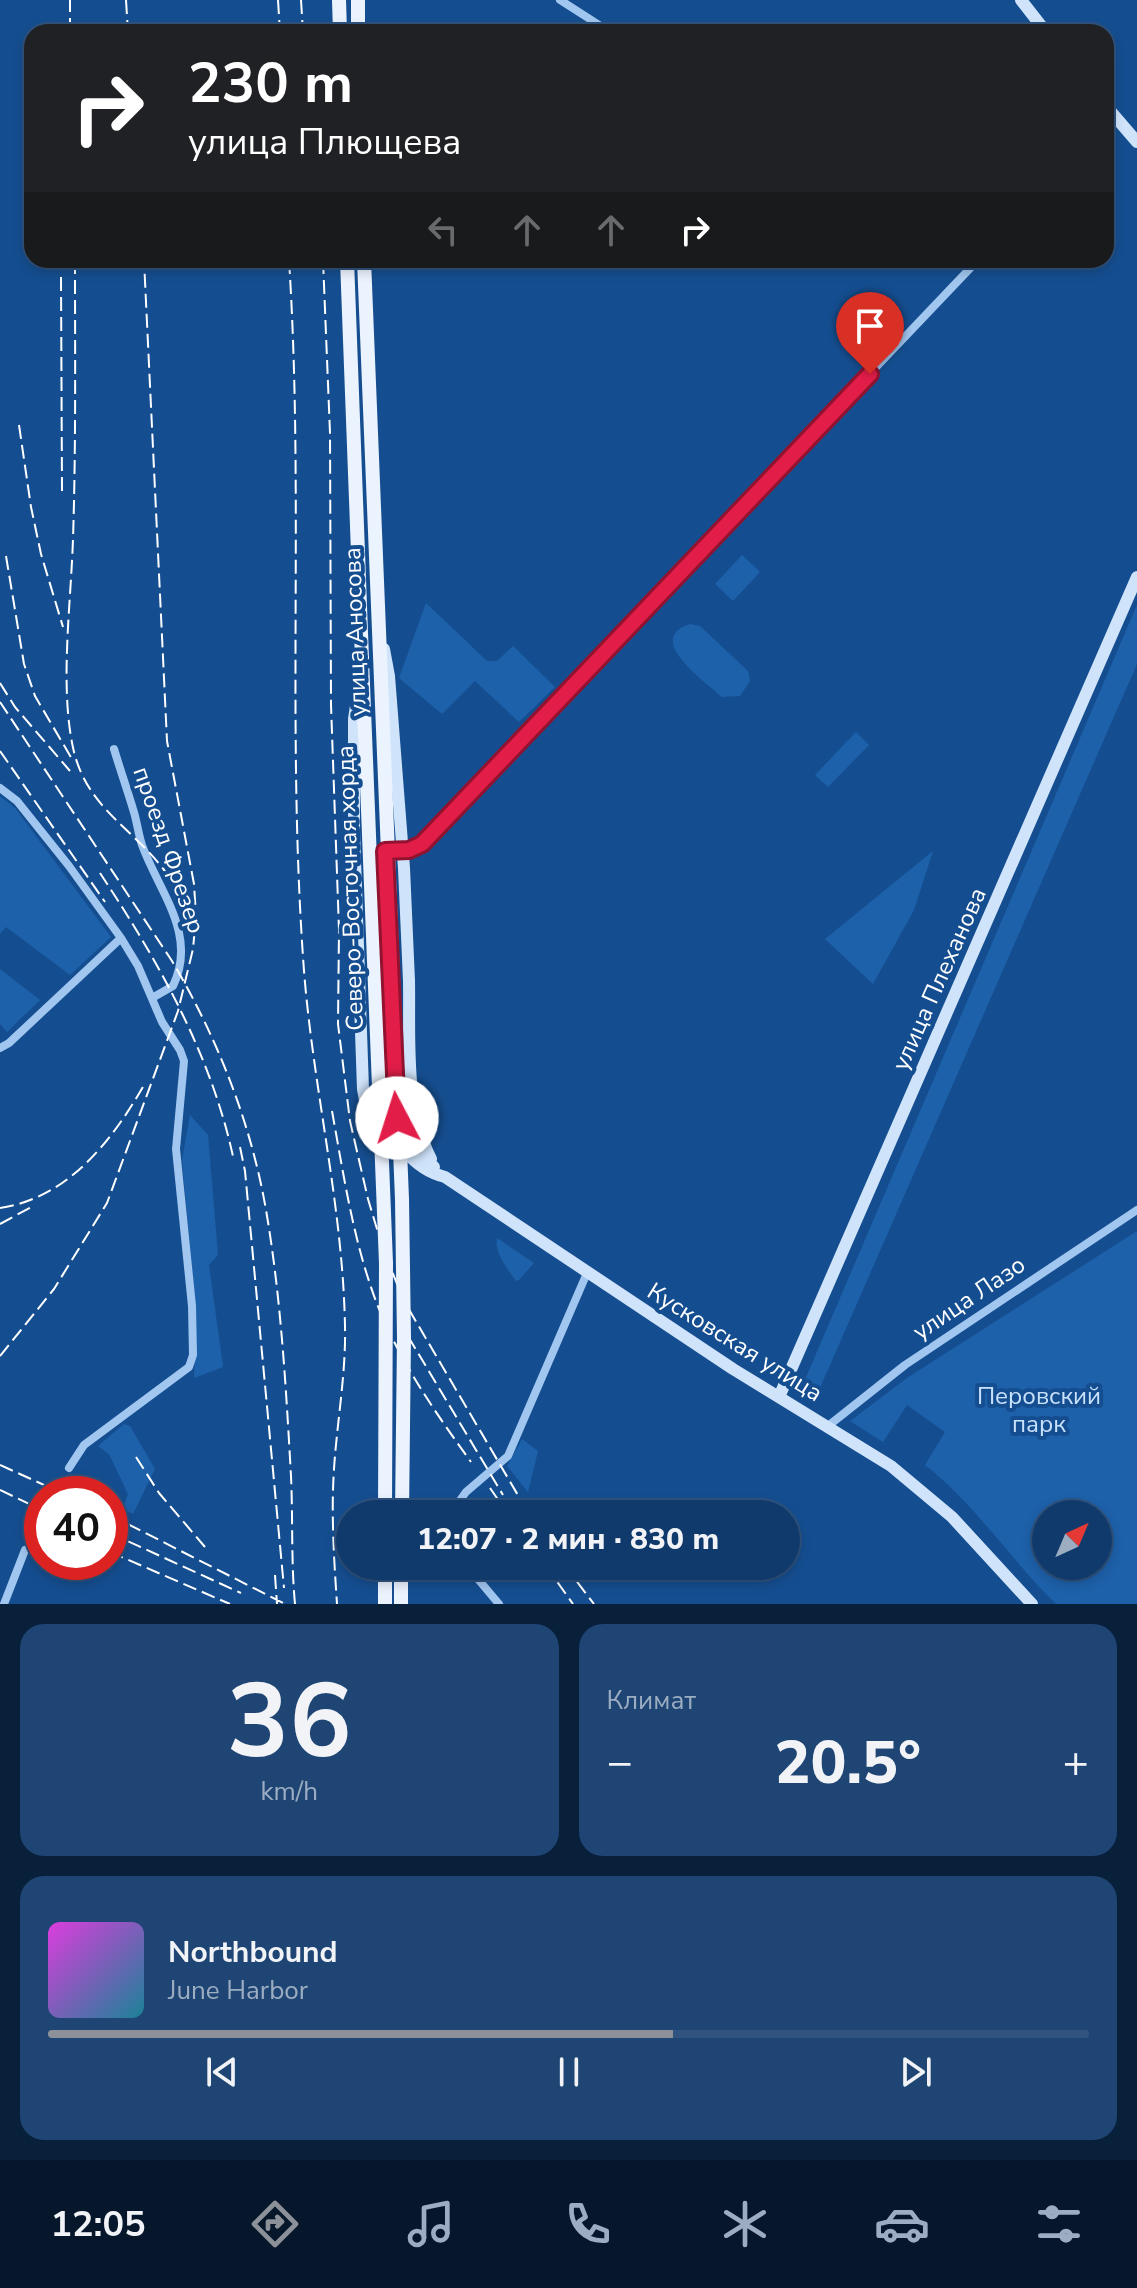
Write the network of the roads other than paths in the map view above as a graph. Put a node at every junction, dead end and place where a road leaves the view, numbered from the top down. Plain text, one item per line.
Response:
1 (342, 0) edge
2 (356, 0) edge
3 (560, 0) edge
4 (1021, 0) edge
5 (341, 24) edge
6 (357, 24) edge
7 (598, 24) edge
8 (1040, 24) edge
9 (1114, 124) edge
10 (1137, 142) edge
11 (349, 268) edge
12 (349, 268) edge
13 (364, 268) edge
14 (364, 268) edge
15 (970, 268) edge
16 (1137, 577) edge
17 (378, 613) junction
18 (362, 659) junction
19 (114, 749) dead end
20 (0, 788) edge
21 (379, 851) junction
22 (121, 938) junction
23 (152, 998) junction
24 (0, 1048) edge
25 (397, 1140) joint
26 (414, 1161) junction
27 (441, 1173) junction
28 (1137, 1210) edge
29 (587, 1273) junction
30 (779, 1397) junction
31 (828, 1426) junction
32 (69, 1468) dead end
33 (385, 1500) edge
34 (402, 1500) edge
35 (460, 1500) edge
36 (24, 1553) edge
37 (385, 1580) edge
38 (401, 1580) edge
39 (479, 1580) edge
40 (4, 1604) edge
41 (385, 1604) edge
42 (401, 1604) edge
43 (499, 1604) edge
44 (1032, 1604) edge

1 - 5 main road
2 - 6 main road
3 - 7 street
4 - 8 street
9 - 10 street
11 - 18 main road, Северо-Восточная хорда
12 - 21 street, улица Аносова
13 - 21 street, улица Аносова
14 - 17 main road, Северо-Восточная хорда, bridge
15 - 21 street
16 - 30 street, улица Плеханова
17 - 27 street, bridge
17 - 34 main road, Северо-Восточная хорда, bridge
18 - 26 street, bridge
18 - 33 main road, Северо-Восточная хорда, bridge
19 - 23 street, проезд Фрезер
20 - 22 street
21 - 25 street, улица Аносова
21 - 27 street, улица Аносова
22 - 23 street
22 - 24 street
23 - 32 street
25 - 26 street, Кусковская улица
26 - 27 street, Кусковская улица
27 - 29 street, Кусковская улица
28 - 31 street, улица Лазо
29 - 30 street, Кусковская улица
29 - 35 street
30 - 31 street, Кусковская улица
31 - 44 street, Кусковская улица
36 - 40 street
37 - 41 main road
38 - 42 main road
39 - 43 street

